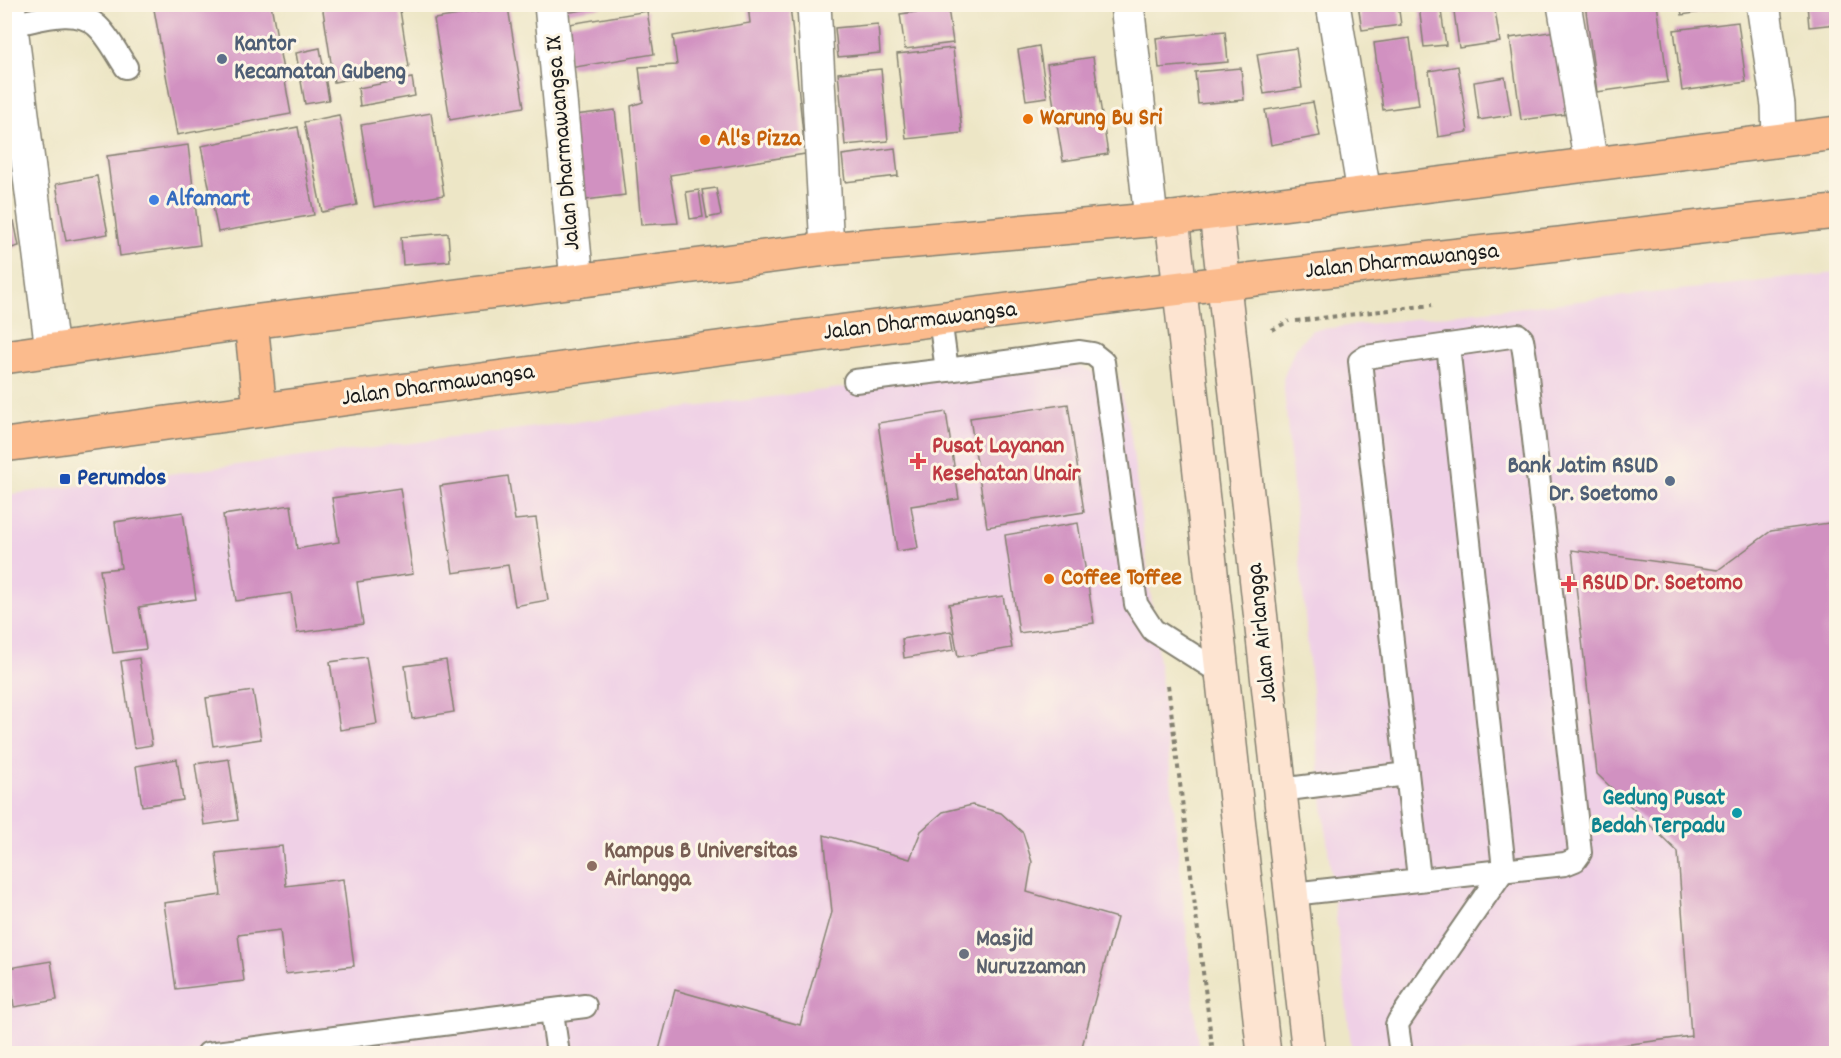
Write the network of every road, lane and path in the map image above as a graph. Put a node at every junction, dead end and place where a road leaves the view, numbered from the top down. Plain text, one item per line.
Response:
1 (551, 4) edge
2 (814, 4) edge
3 (1127, 4) edge
4 (1333, 4) edge
5 (1564, 4) edge
6 (1763, 4) edge
7 (9, 15) edge
8 (126, 67) dead end
9 (1836, 133) edge
10 (1779, 140) junction
11 (1591, 164) junction
12 (1364, 193) junction
13 (1836, 212) edge
14 (1216, 213) junction
15 (1162, 219) junction
16 (827, 249) junction
17 (577, 281) junction
18 (1223, 281) junction
19 (1178, 287) junction
20 (940, 319) junction
21 (251, 322) junction
22 (1448, 345) junction
23 (52, 350) junction
24 (4, 357) edge
25 (947, 370) junction
26 (855, 381) dead end
27 (260, 410) junction
28 (4, 445) edge
29 (1162, 635) junction
30 (1221, 673) junction
31 (1407, 774) junction
32 (1280, 790) junction
33 (1504, 869) junction
34 (1419, 878) junction
35 (1292, 894) junction
36 (585, 1006) dead end
37 (552, 1012) junction
38 (208, 1053) edge
39 (558, 1053) edge
40 (1213, 1053) edge
41 (1263, 1053) edge
42 (1310, 1053) edge
43 (1401, 1053) edge

1 - 17 street, Jalan Dharmawangsa IX
2 - 16 street
3 - 15 street
4 - 12 street
5 - 11 street
6 - 10 street
7 - 8 lane
7 - 23 street
9 - 10 main road
10 - 11 main road
11 - 12 main road
12 - 14 main road
13 - 18 main road, Jalan Dharmawangsa
14 - 15 main road
14 - 18 main road, Jalan Airlangga
15 - 16 main road
15 - 19 main road, Jalan Airlangga
16 - 17 main road
17 - 21 main road
18 - 19 main road, Jalan Dharmawangsa
18 - 32 main road, Jalan Airlangga
19 - 20 main road, Jalan Dharmawangsa
19 - 30 main road, Jalan Airlangga
20 - 25 lane
20 - 27 main road, Jalan Dharmawangsa
21 - 23 main road
21 - 27 main road
22 - 31 lane
22 - 33 lane
22 - 33 lane
23 - 24 main road
25 - 26 lane
25 - 29 lane
27 - 28 main road, Jalan Dharmawangsa
29 - 30 lane
29 - 40 path
30 - 41 main road, Jalan Airlangga
31 - 32 lane
31 - 34 lane
32 - 35 main road, Jalan Airlangga
33 - 34 lane
33 - 43 lane
34 - 35 lane
35 - 42 main road, Jalan Airlangga
36 - 37 lane
37 - 38 lane
37 - 39 lane

